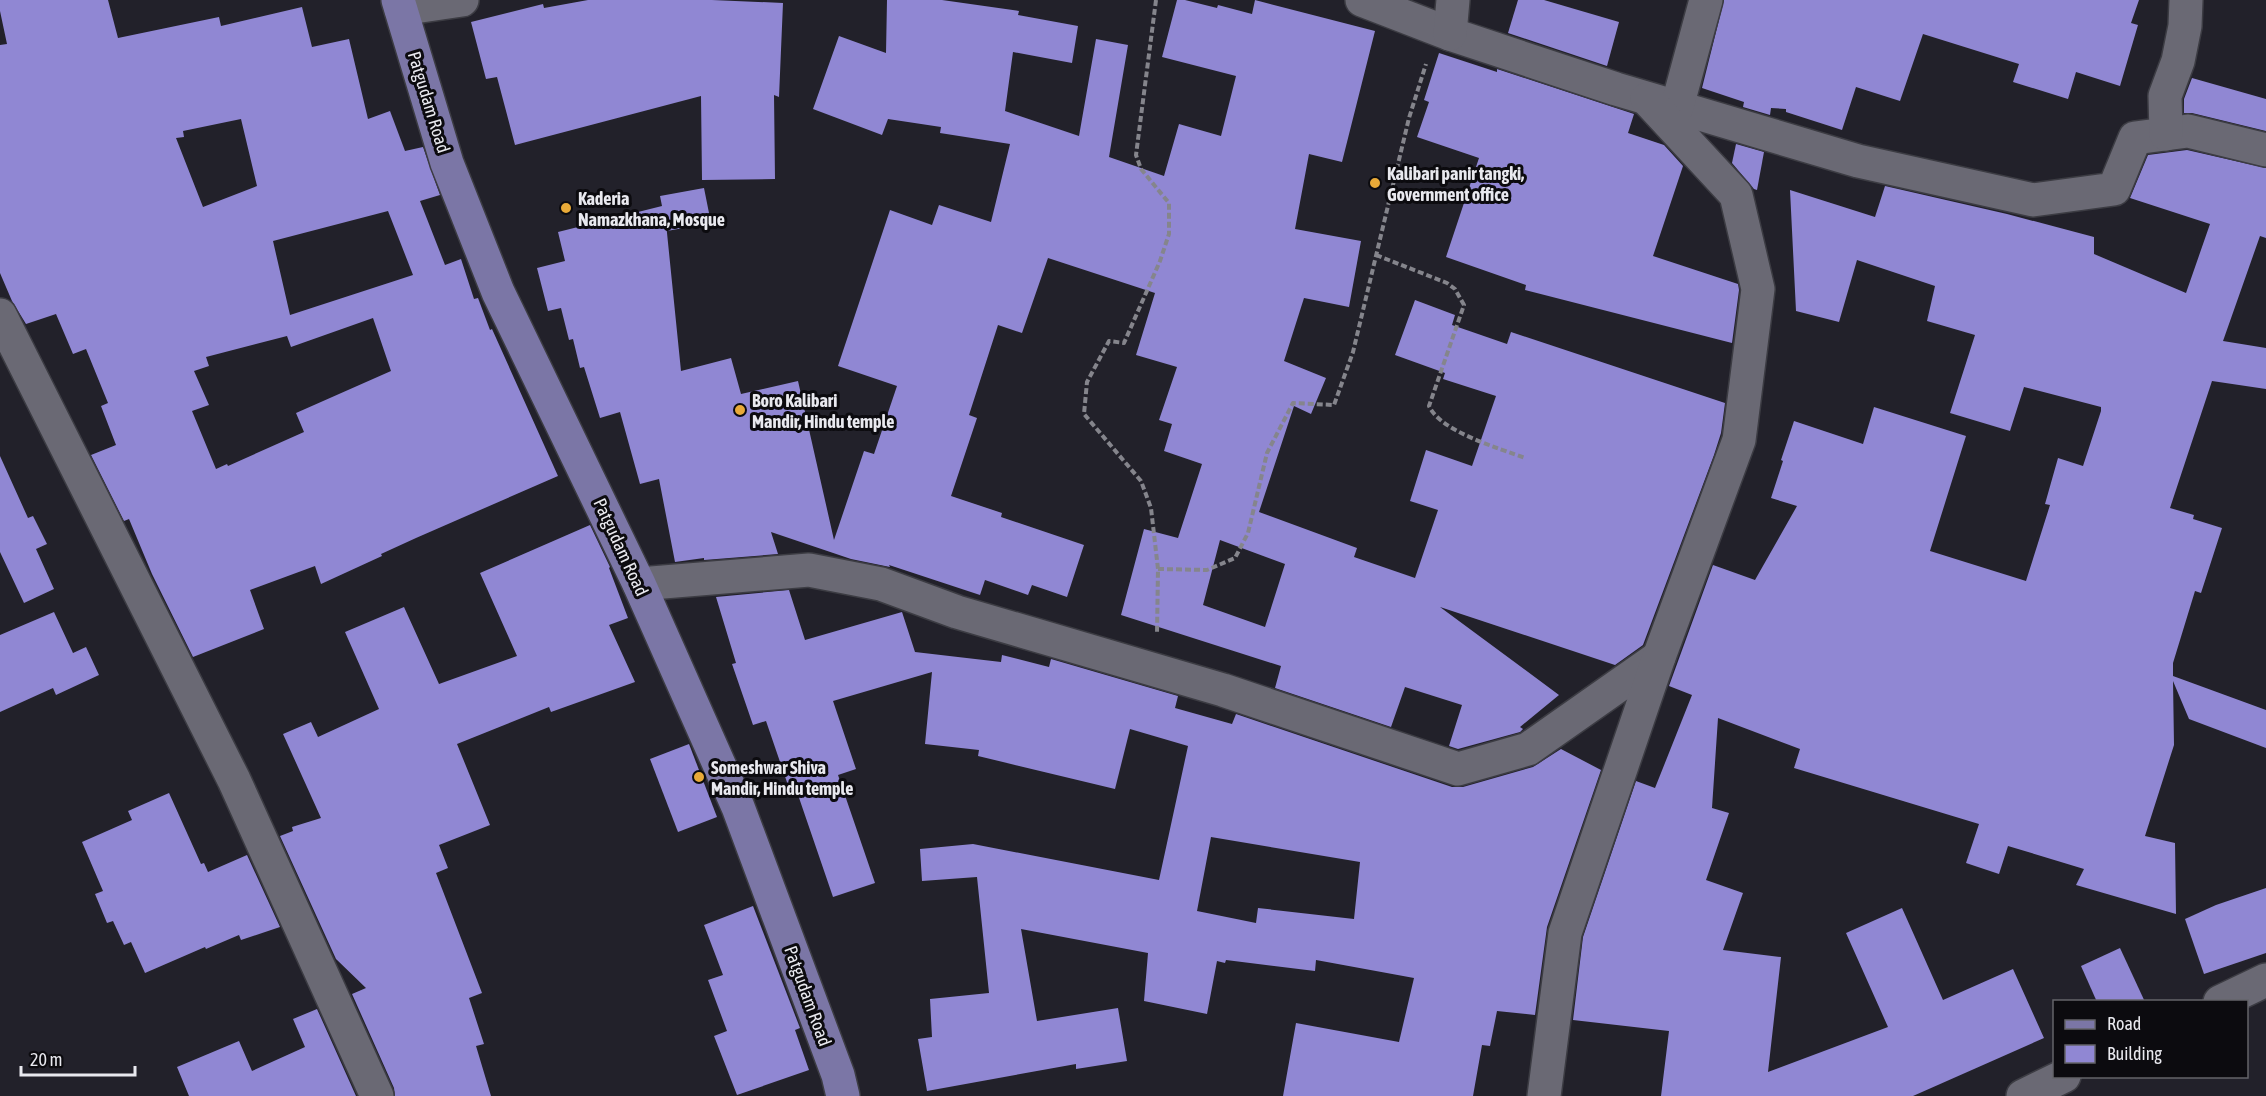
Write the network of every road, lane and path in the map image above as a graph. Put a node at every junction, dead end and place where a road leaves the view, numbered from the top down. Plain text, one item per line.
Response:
1 (462, 0) edge
2 (1156, 0) edge
3 (1362, 0) edge
4 (1453, 0) edge
5 (1706, 0) edge
6 (2186, 0) edge
7 (399, 4) edge
8 (1444, 32) junction
9 (1662, 103) junction
10 (2166, 134) junction
11 (2266, 150) edge
12 (1376, 255) junction
13 (0, 315) edge
14 (1525, 458) dead end
15 (1158, 569) junction
16 (639, 584) junction
17 (1659, 657) junction
18 (1153, 669) junction
19 (2266, 980) edge
20 (2224, 1000) edge
21 (2062, 1078) edge
22 (377, 1096) edge
23 (843, 1096) edge
24 (1544, 1096) edge
25 (2023, 1096) edge

1 - 7 street
2 - 15 path
3 - 8 street
4 - 8 street
5 - 9 street
6 - 10 street
7 - 16 main road, Patgudam Road
8 - 9 street
8 - 12 path
9 - 10 street
9 - 17 street
10 - 11 street
12 - 14 path
12 - 15 path
13 - 22 street
15 - 18 path
16 - 18 street
16 - 23 main road, Patgudam Road
17 - 18 street
17 - 24 street
19 - 20 street
21 - 25 street

